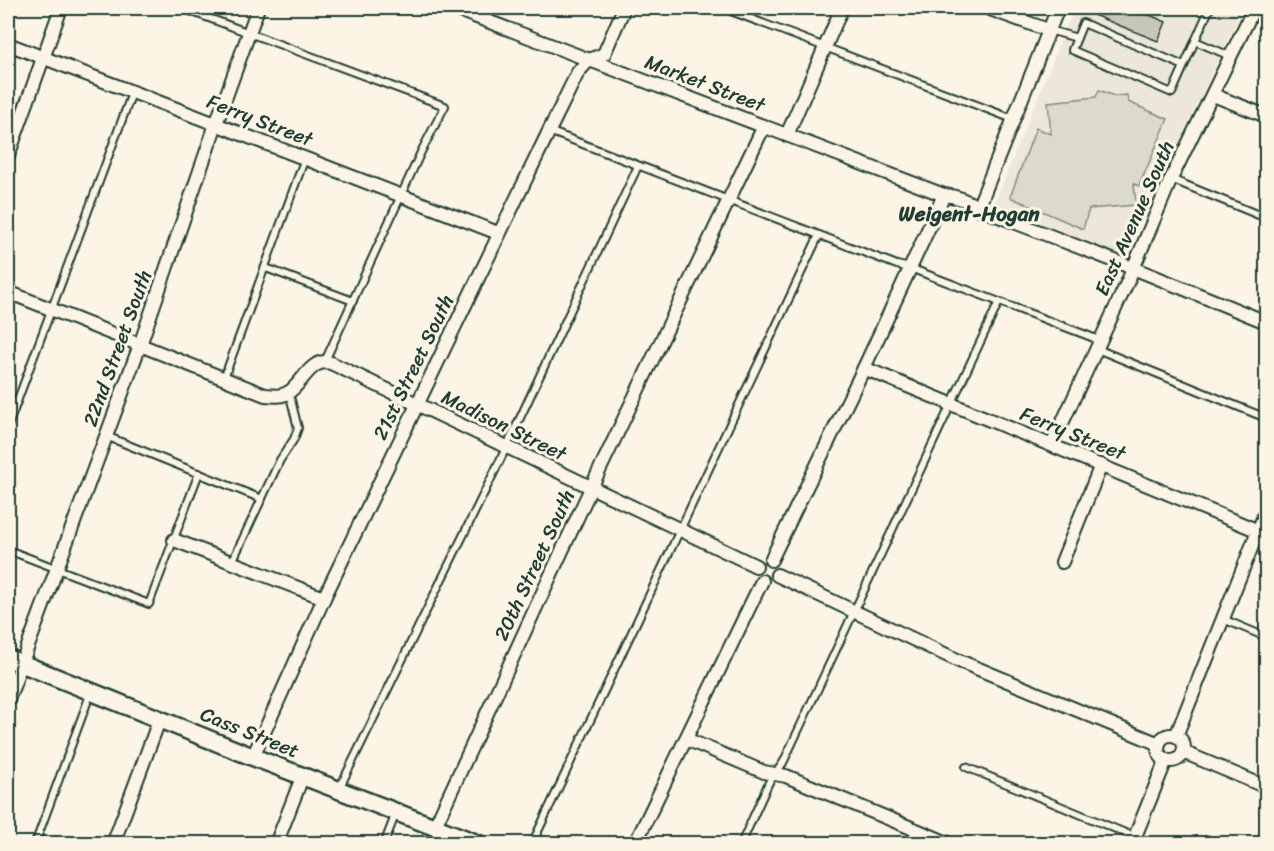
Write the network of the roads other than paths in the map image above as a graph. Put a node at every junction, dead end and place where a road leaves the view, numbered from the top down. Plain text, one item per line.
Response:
1 (61, 8) edge
2 (182, 8) edge
3 (258, 8) edge
4 (453, 8) edge
5 (624, 8) edge
6 (723, 8) edge
7 (842, 8) edge
8 (987, 8) edge
9 (1058, 8) edge
10 (1210, 8) edge
11 (1254, 8) edge
12 (1262, 8) edge
13 (1266, 9) edge
14 (1048, 30) junction
15 (248, 34) junction
16 (1077, 38) junction
17 (1195, 41) junction
18 (8, 44) edge
19 (826, 47) junction
20 (1230, 56) junction
21 (43, 58) junction
22 (590, 60) junction
23 (1184, 66) junction
24 (132, 93) junction
25 (1213, 95) junction
26 (1266, 116) edge
27 (1012, 119) junction
28 (216, 124) junction
29 (764, 126) junction
30 (549, 131) junction
31 (787, 135) junction
32 (8, 156) edge
33 (305, 158) junction
34 (638, 166) junction
35 (1171, 179) junction
36 (402, 195) junction
37 (944, 195) junction
38 (729, 201) junction
39 (978, 208) junction
40 (1266, 218) edge
41 (498, 233) junction
42 (819, 235) junction
43 (266, 268) junction
44 (910, 268) junction
45 (1133, 268) junction
46 (8, 292) edge
47 (353, 301) junction
48 (999, 302) junction
49 (50, 309) junction
50 (1266, 322) edge
51 (1098, 344) junction
52 (140, 345) junction
53 (325, 362) junction
54 (864, 368) junction
55 (224, 378) junction
56 (289, 392) junction
57 (951, 404) junction
58 (417, 405) junction
59 (1266, 418) edge
60 (8, 426) edge
61 (106, 436) junction
62 (1052, 445) junction
63 (506, 448) junction
64 (1101, 465) junction
65 (199, 473) junction
66 (591, 488) junction
67 (262, 499) junction
68 (1266, 511) edge
69 (679, 529) junction
70 (1263, 532) edge
71 (174, 540) junction
72 (8, 550) edge
73 (771, 560) junction
74 (232, 562) junction
75 (1062, 562) dead end
76 (756, 566) junction
77 (56, 569) junction
78 (777, 575) junction
79 (762, 581) junction
80 (324, 598) junction
81 (854, 612) junction
82 (1223, 619) junction
83 (1266, 637) edge
84 (14, 660) edge
85 (91, 691) junction
86 (8, 700) edge
87 (160, 718) junction
88 (1176, 736) junction
89 (686, 739) junction
90 (1159, 744) junction
91 (1183, 752) junction
92 (253, 757) junction
93 (1166, 760) junction
94 (966, 767) dead end
95 (774, 774) junction
96 (303, 775) junction
97 (1266, 787) edge
98 (339, 789) junction
99 (397, 812) junction
100 (435, 826) junction
101 (1133, 840) edge
102 (35, 843) edge
103 (113, 843) edge
104 (276, 843) edge
105 (384, 843) edge
106 (479, 843) edge
107 (532, 843) edge
108 (635, 843) edge
109 (741, 843) edge
110 (950, 843) edge
111 (1152, 843) edge

1 - 21 street
2 - 15 lane
3 - 15 street, 22nd Street South
4 - 22 street, Market Street
5 - 22 street, 21st Street South
6 - 19 lane
7 - 19 street
8 - 14 street
9 - 14 street
10 - 17 lane
11 - 20 street, East Avenue South
12 - 13 lane
14 - 16 lane
14 - 27 street
15 - 28 street, 22nd Street South
15 - 36 lane
16 - 23 lane
16 - 23 lane
17 - 20 lane
17 - 23 lane
18 - 21 street, Ferry Street
19 - 27 lane
19 - 31 street
20 - 25 street, East Avenue South
21 - 24 street, Ferry Street
21 - 32 street
22 - 29 street, Market Street
22 - 30 street, 21st Street South
24 - 28 street, Ferry Street
24 - 49 lane
25 - 26 street
25 - 35 street, East Avenue South
27 - 39 street
28 - 33 street, Ferry Street
28 - 52 street, 22nd Street South
29 - 31 street, Market Street
29 - 38 street, 20th Street South
30 - 34 lane
30 - 41 street, 21st Street South
31 - 37 street, Market Street
33 - 36 street, Ferry Street
33 - 43 lane
34 - 38 lane
34 - 63 lane
35 - 40 lane
35 - 45 street, East Avenue South
36 - 41 street, Ferry Street
36 - 47 lane
37 - 39 street, Market Street
37 - 44 street
38 - 42 lane
38 - 66 street, 20th Street South
39 - 45 street, Market Street
41 - 58 street, 21st Street South
42 - 44 lane
42 - 69 lane
43 - 47 lane
43 - 55 lane
44 - 48 lane
44 - 54 street
45 - 50 street, Market Street
45 - 51 street, East Avenue South
46 - 49 street
47 - 53 lane
48 - 51 lane
48 - 57 lane
49 - 52 street
49 - 60 lane
51 - 59 lane
51 - 62 street, East Avenue South
52 - 55 street
52 - 61 street, 22nd Street South
53 - 56 street
53 - 58 street, Madison Street
54 - 57 street, Ferry Street
54 - 73 street
55 - 56 street
56 - 67 lane
57 - 62 street, Ferry Street
57 - 81 lane
58 - 63 street, Madison Street
58 - 80 street, 21st Street South
61 - 65 lane
61 - 77 street, 22nd Street South
62 - 64 street, Ferry Street
63 - 66 street, Madison Street
63 - 98 lane
64 - 70 street, Ferry Street
64 - 75 street
65 - 67 lane
65 - 71 lane
66 - 69 street, Madison Street
66 - 100 street, 20th Street South
67 - 74 lane
68 - 70 street
69 - 76 street, Madison Street
69 - 107 lane
70 - 82 street
71 - 74 street
71 - 77 lane
72 - 77 lane
73 - 76 street
73 - 78 street
74 - 80 street
76 - 79 street
77 - 84 street, 22nd Street South
78 - 79 street
78 - 81 street
79 - 89 street
80 - 92 street, 21st Street South
81 - 90 street
81 - 95 lane
82 - 83 lane
82 - 88 street
84 - 85 street, Cass Street
84 - 86 street, 22nd Street South
85 - 87 street, Cass Street
85 - 102 lane
87 - 92 street, Cass Street
87 - 103 street
88 - 90 street
88 - 91 street
89 - 95 street
89 - 108 street
90 - 93 street
91 - 93 street
91 - 97 street
92 - 96 street, Cass Street
93 - 101 street
94 - 101 lane
95 - 109 lane
95 - 110 street
96 - 98 street, Cass Street
96 - 104 street
98 - 99 street, Cass Street
99 - 100 street, Cass Street
99 - 105 lane
100 - 106 street, Cass Street
101 - 111 lane

